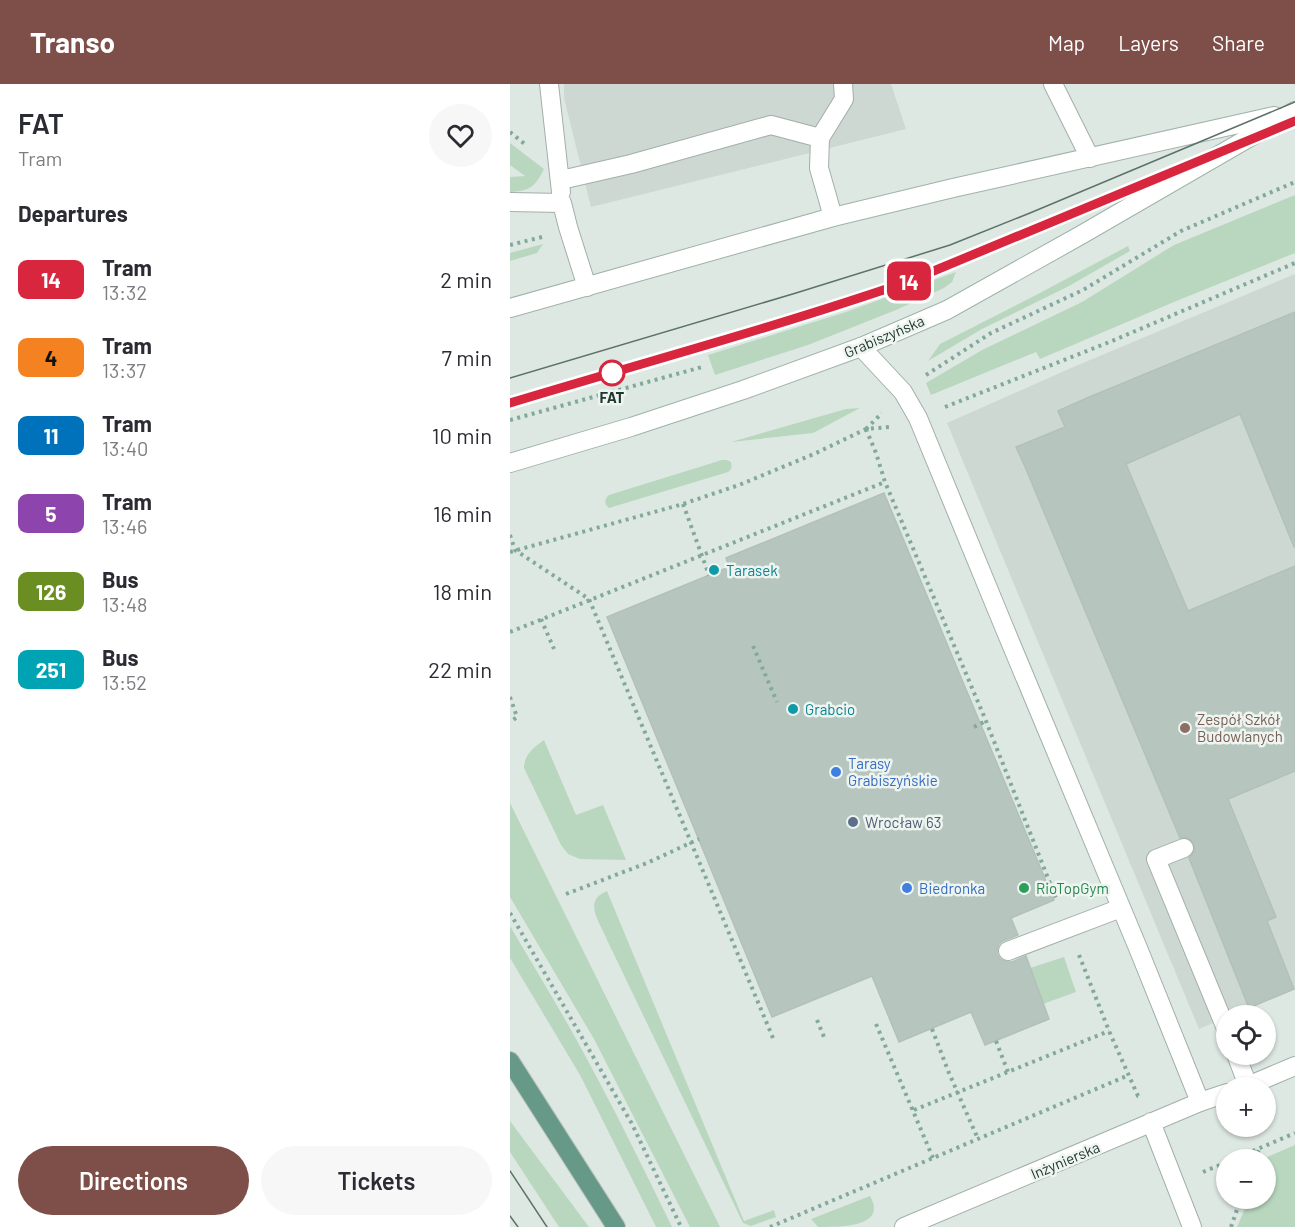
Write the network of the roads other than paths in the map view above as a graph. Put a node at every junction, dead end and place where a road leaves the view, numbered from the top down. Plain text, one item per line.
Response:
1 (549, 84) edge
2 (843, 84) edge
3 (1053, 84) edge
4 (1294, 112) edge
5 (819, 138) junction
6 (1089, 158) junction
7 (561, 180) junction
8 (510, 202) edge
9 (562, 203) junction
10 (833, 217) junction
11 (587, 287) junction
12 (510, 308) edge
13 (861, 347) junction
14 (510, 463) edge
15 (1184, 848) dead end
16 (1121, 908) junction
17 (1008, 951) dead end
18 (1216, 1005) edge
19 (510, 1061) edge
20 (1295, 1066) edge
21 (1269, 1077) edge
22 (1216, 1097) edge
23 (1200, 1102) junction
24 (1151, 1122) junction
25 (616, 1227) edge
26 (904, 1227) edge
27 (1192, 1227) edge

1 - 7 main road
2 - 5 main road
3 - 6 main road
4 - 6 main road, Grabiszyńska
4 - 13 main road, Grabiszyńska
5 - 7 main road
5 - 10 main road
6 - 10 main road, Grabiszyńska
7 - 9 main road
8 - 9 main road
9 - 11 main road
10 - 11 main road, Grabiszyńska
11 - 12 main road, Grabiszyńska
13 - 14 main road, Grabiszyńska
13 - 16 main road
15 - 18 main road
16 - 17 main road
16 - 23 main road
19 - 25 main road
20 - 21 main road
22 - 23 main road, Inżynierska
23 - 24 main road, Inżynierska
24 - 26 main road, Inżynierska
24 - 27 main road

